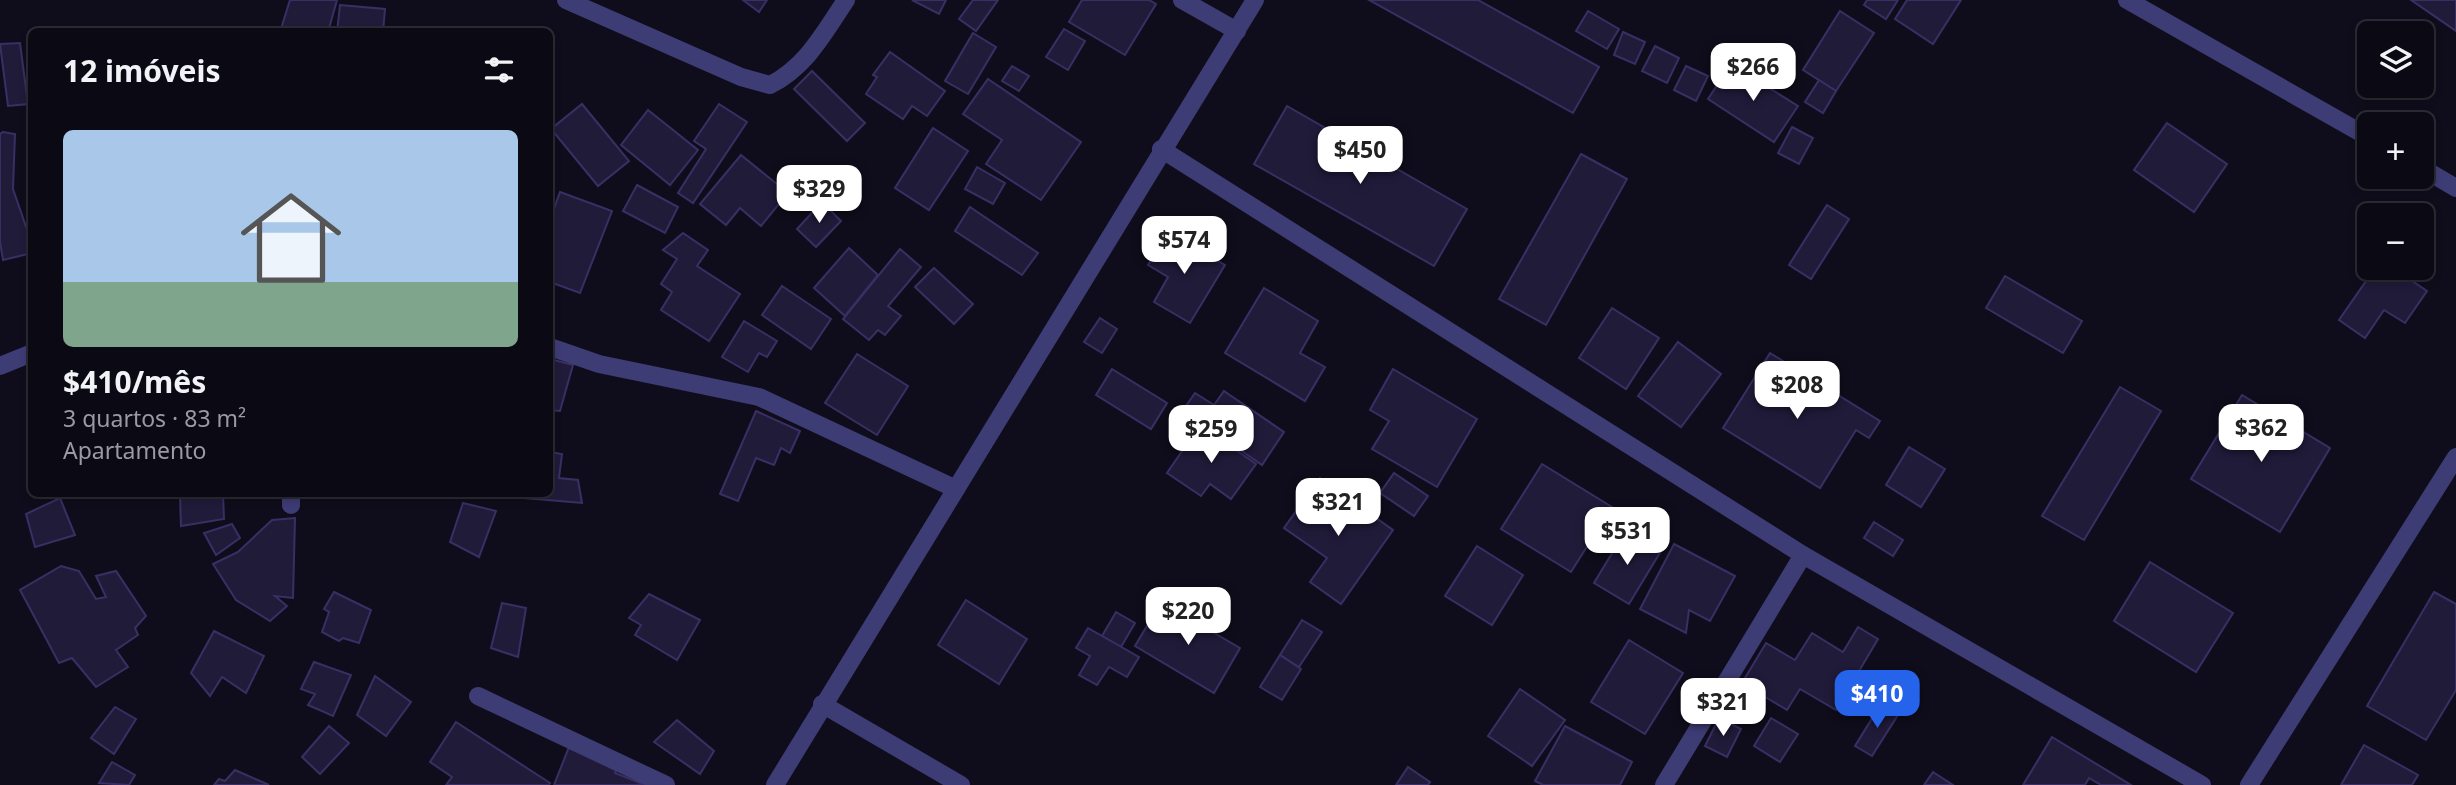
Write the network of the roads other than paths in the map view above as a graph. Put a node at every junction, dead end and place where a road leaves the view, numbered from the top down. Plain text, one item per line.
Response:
1 (566, 0) edge
2 (846, 0) edge
3 (1182, 0) edge
4 (1255, 0) edge
5 (2127, 0) edge
6 (1237, 31) junction
7 (2357, 131) edge
8 (1161, 149) junction
9 (2434, 175) edge
10 (2456, 188) edge
11 (553, 348) edge
12 (28, 355) edge
13 (0, 366) edge
14 (2456, 457) edge
15 (956, 489) junction
16 (1803, 555) junction
17 (478, 696) dead end
18 (822, 704) junction
19 (666, 785) edge
20 (775, 785) edge
21 (961, 785) edge
22 (1664, 785) edge
23 (2202, 785) edge
24 (2249, 785) edge

1 - 2 street
3 - 6 street
4 - 6 street
5 - 7 street
6 - 8 street
8 - 15 street
8 - 16 street
9 - 10 street
11 - 15 street
12 - 13 street
14 - 24 street
15 - 18 street
16 - 22 street
16 - 23 street
17 - 19 street
18 - 20 street
18 - 21 street

